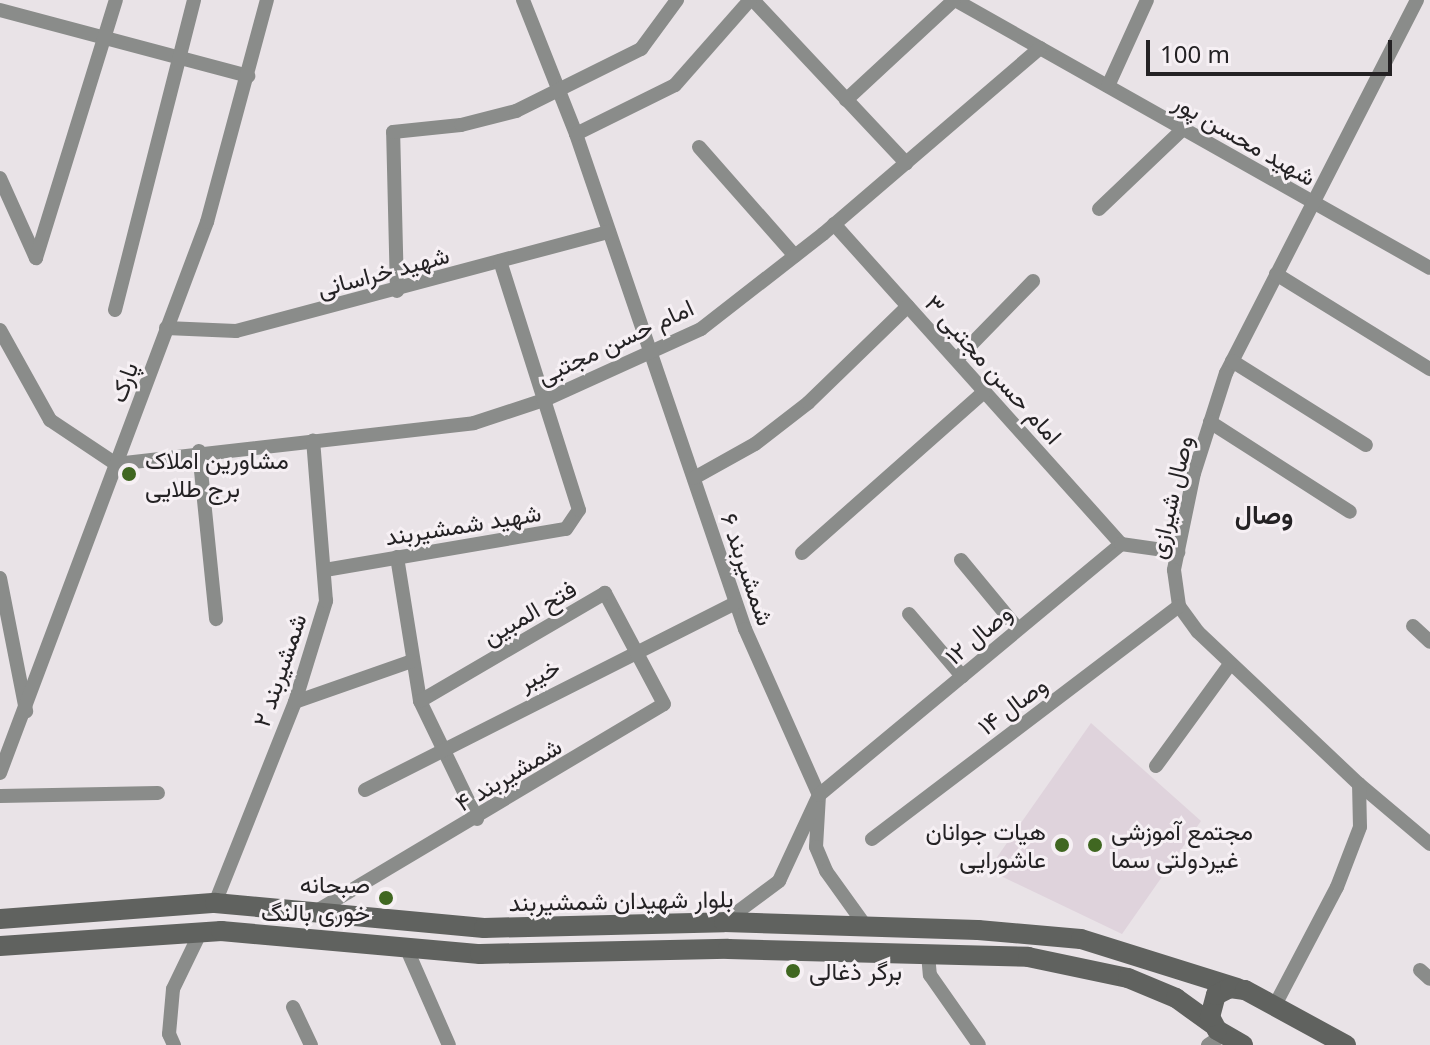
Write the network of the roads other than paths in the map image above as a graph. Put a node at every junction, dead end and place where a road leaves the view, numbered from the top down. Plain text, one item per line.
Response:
1 (116, 0) edge
2 (194, 0) edge
3 (267, 0) edge
4 (523, 0) edge
5 (677, 0) edge
6 (751, 0) edge
7 (954, 0) edge
8 (1147, 0) edge
9 (1417, 0) edge
10 (0, 10) edge
11 (105, 38) junction
12 (1040, 48) junction
13 (180, 58) junction
14 (248, 76) junction
15 (1108, 86) junction
16 (560, 90) junction
17 (846, 100) junction
18 (1183, 129) junction
19 (576, 134) junction
20 (699, 147) dead end
21 (906, 163) junction
22 (0, 178) edge
23 (1312, 203) junction
24 (1099, 209) dead end
25 (834, 224) junction
26 (609, 232) junction
27 (795, 256) junction
28 (500, 261) junction
29 (1430, 268) edge
30 (1276, 274) junction
31 (1033, 281) dead end
32 (397, 291) junction
33 (908, 306) junction
34 (115, 310) dead end
35 (166, 328) junction
36 (0, 330) edge
37 (651, 353) junction
38 (957, 359) junction
39 (1232, 361) junction
40 (1430, 369) edge
41 (985, 391) junction
42 (547, 399) junction
43 (1210, 422) junction
44 (313, 441) junction
45 (1366, 445) dead end
46 (199, 451) junction
47 (116, 464) junction
48 (694, 478) junction
49 (1350, 512) dead end
50 (1121, 544) junction
51 (1178, 552) junction
52 (802, 553) dead end
53 (397, 557) junction
54 (961, 560) dead end
55 (325, 570) junction
56 (0, 578) edge
57 (736, 603) junction
58 (1179, 606) junction
59 (909, 614) dead end
60 (216, 619) dead end
61 (1413, 626) dead end
62 (1018, 629) junction
63 (1430, 642) edge
64 (636, 649) junction
65 (412, 661) junction
66 (1230, 664) junction
67 (962, 676) junction
68 (420, 701) junction
69 (295, 702) junction
70 (26, 713) junction
71 (442, 751) junction
72 (1156, 766) dead end
73 (0, 773) edge
74 (1359, 784) junction
75 (365, 790) dead end
76 (158, 793) dead end
77 (819, 795) junction
78 (0, 796) edge
79 (477, 819) junction
80 (872, 839) dead end
81 (1430, 844) edge
82 (215, 903) junction
83 (320, 909) junction
84 (0, 919) edge
85 (724, 922) junction
86 (867, 928) junction
87 (201, 931) junction
88 (405, 945) junction
89 (0, 946) edge
90 (928, 954) junction
91 (1237, 988) junction
92 (1275, 1005) junction
93 (293, 1007) dead end
94 (1214, 1035) edge
95 (1347, 1043) edge
96 (174, 1045) edge
97 (311, 1045) edge
98 (449, 1045) edge
99 (979, 1045) edge
100 (1243, 1045) edge

1 - 11 street
2 - 13 street
3 - 14 street, پارک
4 - 16 street, شمشیربند ۶
5 - 16 street
6 - 17 street
6 - 19 street
7 - 12 street, شهید محسن پور
7 - 17 street
8 - 15 street
9 - 23 street, وصال شیرازی
10 - 11 street
11 - 13 street
11 - 22 street
12 - 15 street, شهید محسن پور
12 - 21 street, امام حسن مجتبی
13 - 14 street
13 - 34 street
14 - 35 street, پارک
15 - 18 street, شهید محسن پور
16 - 19 street, شمشیربند ۶
16 - 32 street
17 - 21 street
18 - 23 street, شهید محسن پور
18 - 24 street
19 - 26 street, شمشیربند ۶
20 - 27 street
21 - 25 street, امام حسن مجتبی
23 - 29 street, شهید محسن پور
23 - 30 street, وصال شیرازی
25 - 27 street, امام حسن مجتبی
25 - 33 street, امام حسن مجتبی ۳
26 - 28 street, شهید خراسانی
26 - 37 street, شمشیربند ۶
27 - 37 street, امام حسن مجتبی
28 - 32 street, شهید خراسانی
28 - 42 street
30 - 39 street, وصال شیرازی
30 - 40 street
31 - 38 street
32 - 35 street, شهید خراسانی
33 - 38 street, امام حسن مجتبی ۳
33 - 48 street
35 - 47 street, پارک
36 - 47 street
37 - 42 street, امام حسن مجتبی
37 - 48 street, شمشیربند ۶
38 - 41 street, امام حسن مجتبی ۳
39 - 43 street, وصال شیرازی
39 - 45 street
41 - 50 street, امام حسن مجتبی ۳
41 - 52 street
42 - 44 street, امام حسن مجتبی
42 - 53 street, شهید شمشیربند
43 - 49 street
43 - 51 street, وصال شیرازی
44 - 46 street, امام حسن مجتبی
44 - 55 street, شمشیربند ۲
46 - 47 street, امام حسن مجتبی
46 - 60 street
47 - 70 street, پارک
48 - 57 street, شمشیربند ۶
50 - 51 street
50 - 62 street, وصال ۱۲
51 - 58 street, وصال شیرازی
53 - 55 street, شهید شمشیربند
53 - 65 street
54 - 62 street
55 - 69 street, شمشیربند ۲
56 - 70 street
57 - 64 street, خیبر
57 - 77 street, شمشیربند ۶
58 - 66 street
58 - 80 street, وصال ۱۴
59 - 67 street
61 - 63 street
62 - 67 street, وصال ۱۲
64 - 68 street, فتح المبین
64 - 71 street, خیبر
64 - 79 street, شمشیربند ۴
65 - 68 street
65 - 69 street
66 - 72 street
66 - 74 street
67 - 77 street, وصال ۱۲
68 - 71 street
69 - 82 street, شمشیربند ۲
70 - 73 street, پارک
71 - 75 street, خیبر
71 - 79 street
74 - 81 street
74 - 92 street
76 - 78 street
77 - 85 street
77 - 86 street, شمشیربند ۶
79 - 83 street, شمشیربند ۴
82 - 83 main road, بلوار شهیدان شمشیربند
82 - 84 main road, بلوار شهیدان شمشیربند
83 - 85 main road, بلوار شهیدان شمشیربند
85 - 86 main road, بلوار شهیدان شمشیربند
86 - 91 main road, بلوار شهیدان شمشیربند
87 - 88 main road
87 - 89 main road
87 - 96 street
88 - 90 main road
88 - 98 street
90 - 94 main road
90 - 99 street
91 - 92 main road, بلوار شهیدان شمشیربند
91 - 94 main road
92 - 95 main road, بلوار شهیدان شمشیربند
93 - 97 street
94 - 100 main road

